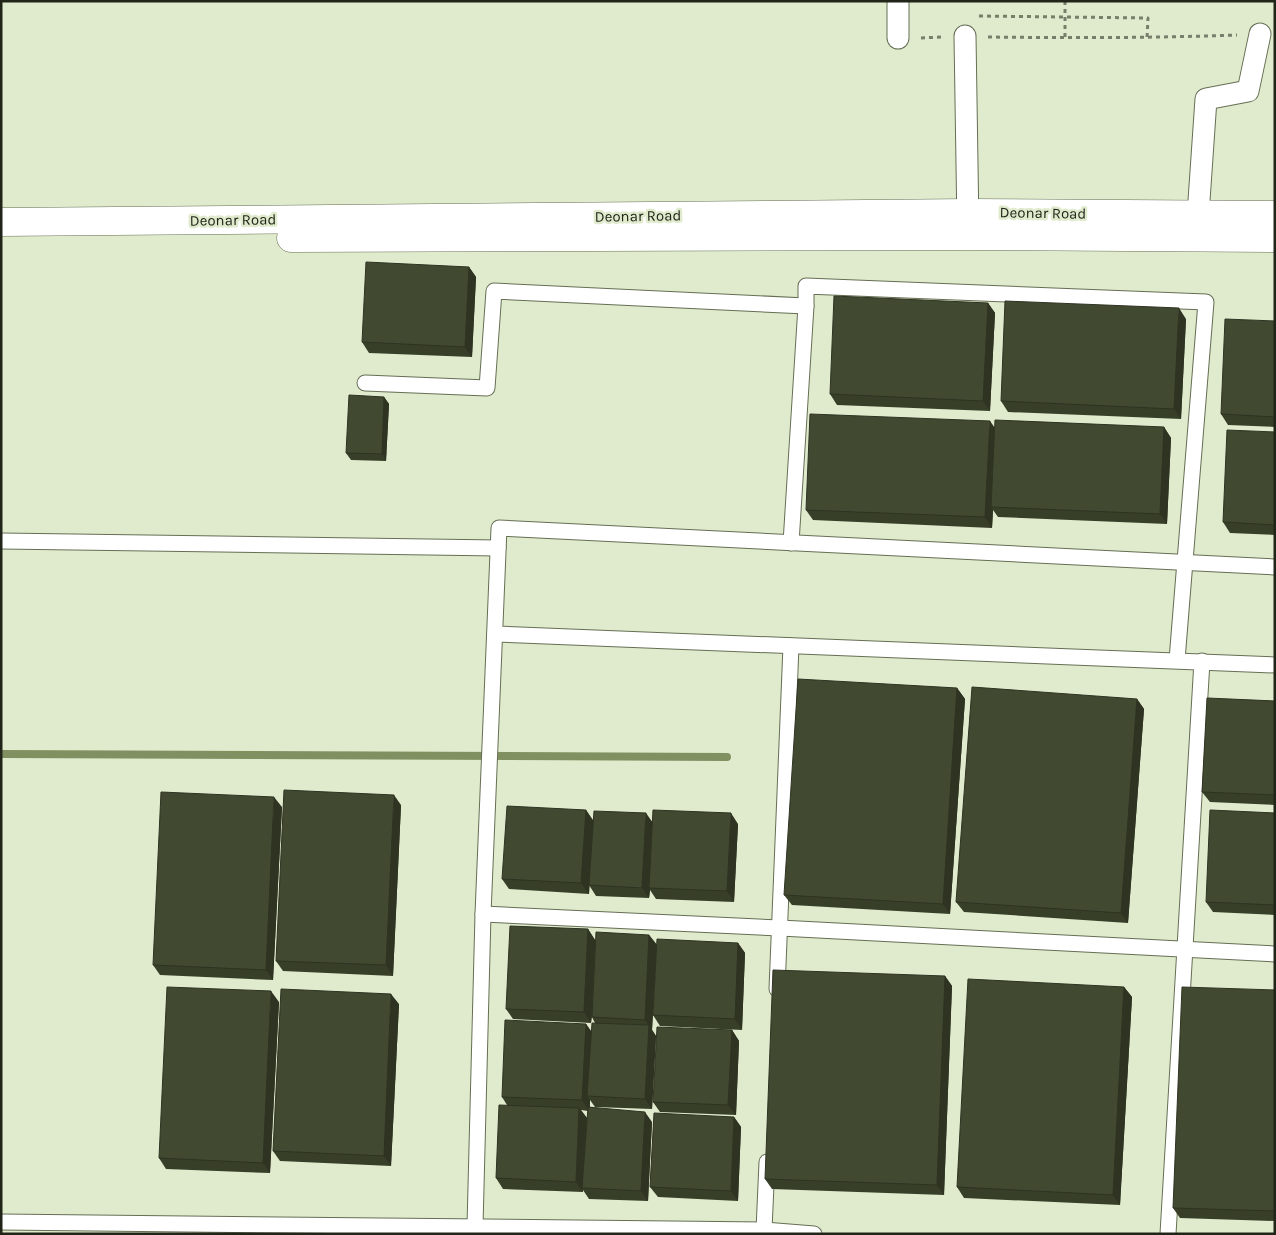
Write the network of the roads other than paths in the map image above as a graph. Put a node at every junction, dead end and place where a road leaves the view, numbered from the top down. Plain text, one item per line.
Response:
1 (898, 1) edge
2 (1260, 34) road end
3 (965, 36) road end
4 (898, 38) road end
5 (1198, 215) junction
6 (1275, 216) edge
7 (1, 222) edge
8 (968, 224) junction
9 (317, 228) junction
10 (1275, 238) edge
11 (1, 239) edge
12 (806, 306) junction
13 (365, 383) dead end
14 (1, 541) edge
15 (791, 543) junction
16 (498, 548) junction
17 (1185, 562) junction
18 (1275, 567) edge
19 (495, 634) junction
20 (791, 646) junction
21 (1177, 660) junction
22 (1202, 661) junction
23 (1275, 664) edge
24 (483, 914) junction
25 (780, 928) junction
26 (1185, 950) junction
27 (1275, 954) edge
28 (776, 1006) edge
29 (768, 1152) edge
30 (1, 1222) edge
31 (476, 1226) junction
32 (764, 1230) junction
33 (814, 1234) edge
34 (1168, 1234) edge

1 - 4 street
2 - 5 street
3 - 8 street
5 - 6 street, Deonar Road
5 - 8 street, Deonar Road
7 - 9 street, Deonar Road
8 - 9 street, Deonar Road
8 - 10 street, Deonar Road
9 - 11 street, Deonar Road
12 - 13 lane
12 - 15 lane
12 - 17 lane
14 - 16 lane
15 - 16 lane
15 - 17 lane
16 - 19 lane
17 - 18 lane
17 - 21 lane
19 - 20 lane
19 - 24 lane
20 - 21 lane
20 - 25 lane
21 - 22 lane
22 - 23 lane
22 - 26 lane
24 - 25 lane
24 - 31 lane
25 - 26 lane
25 - 28 lane
26 - 27 lane
26 - 34 lane
29 - 32 lane
30 - 31 lane
31 - 32 lane
32 - 33 lane

